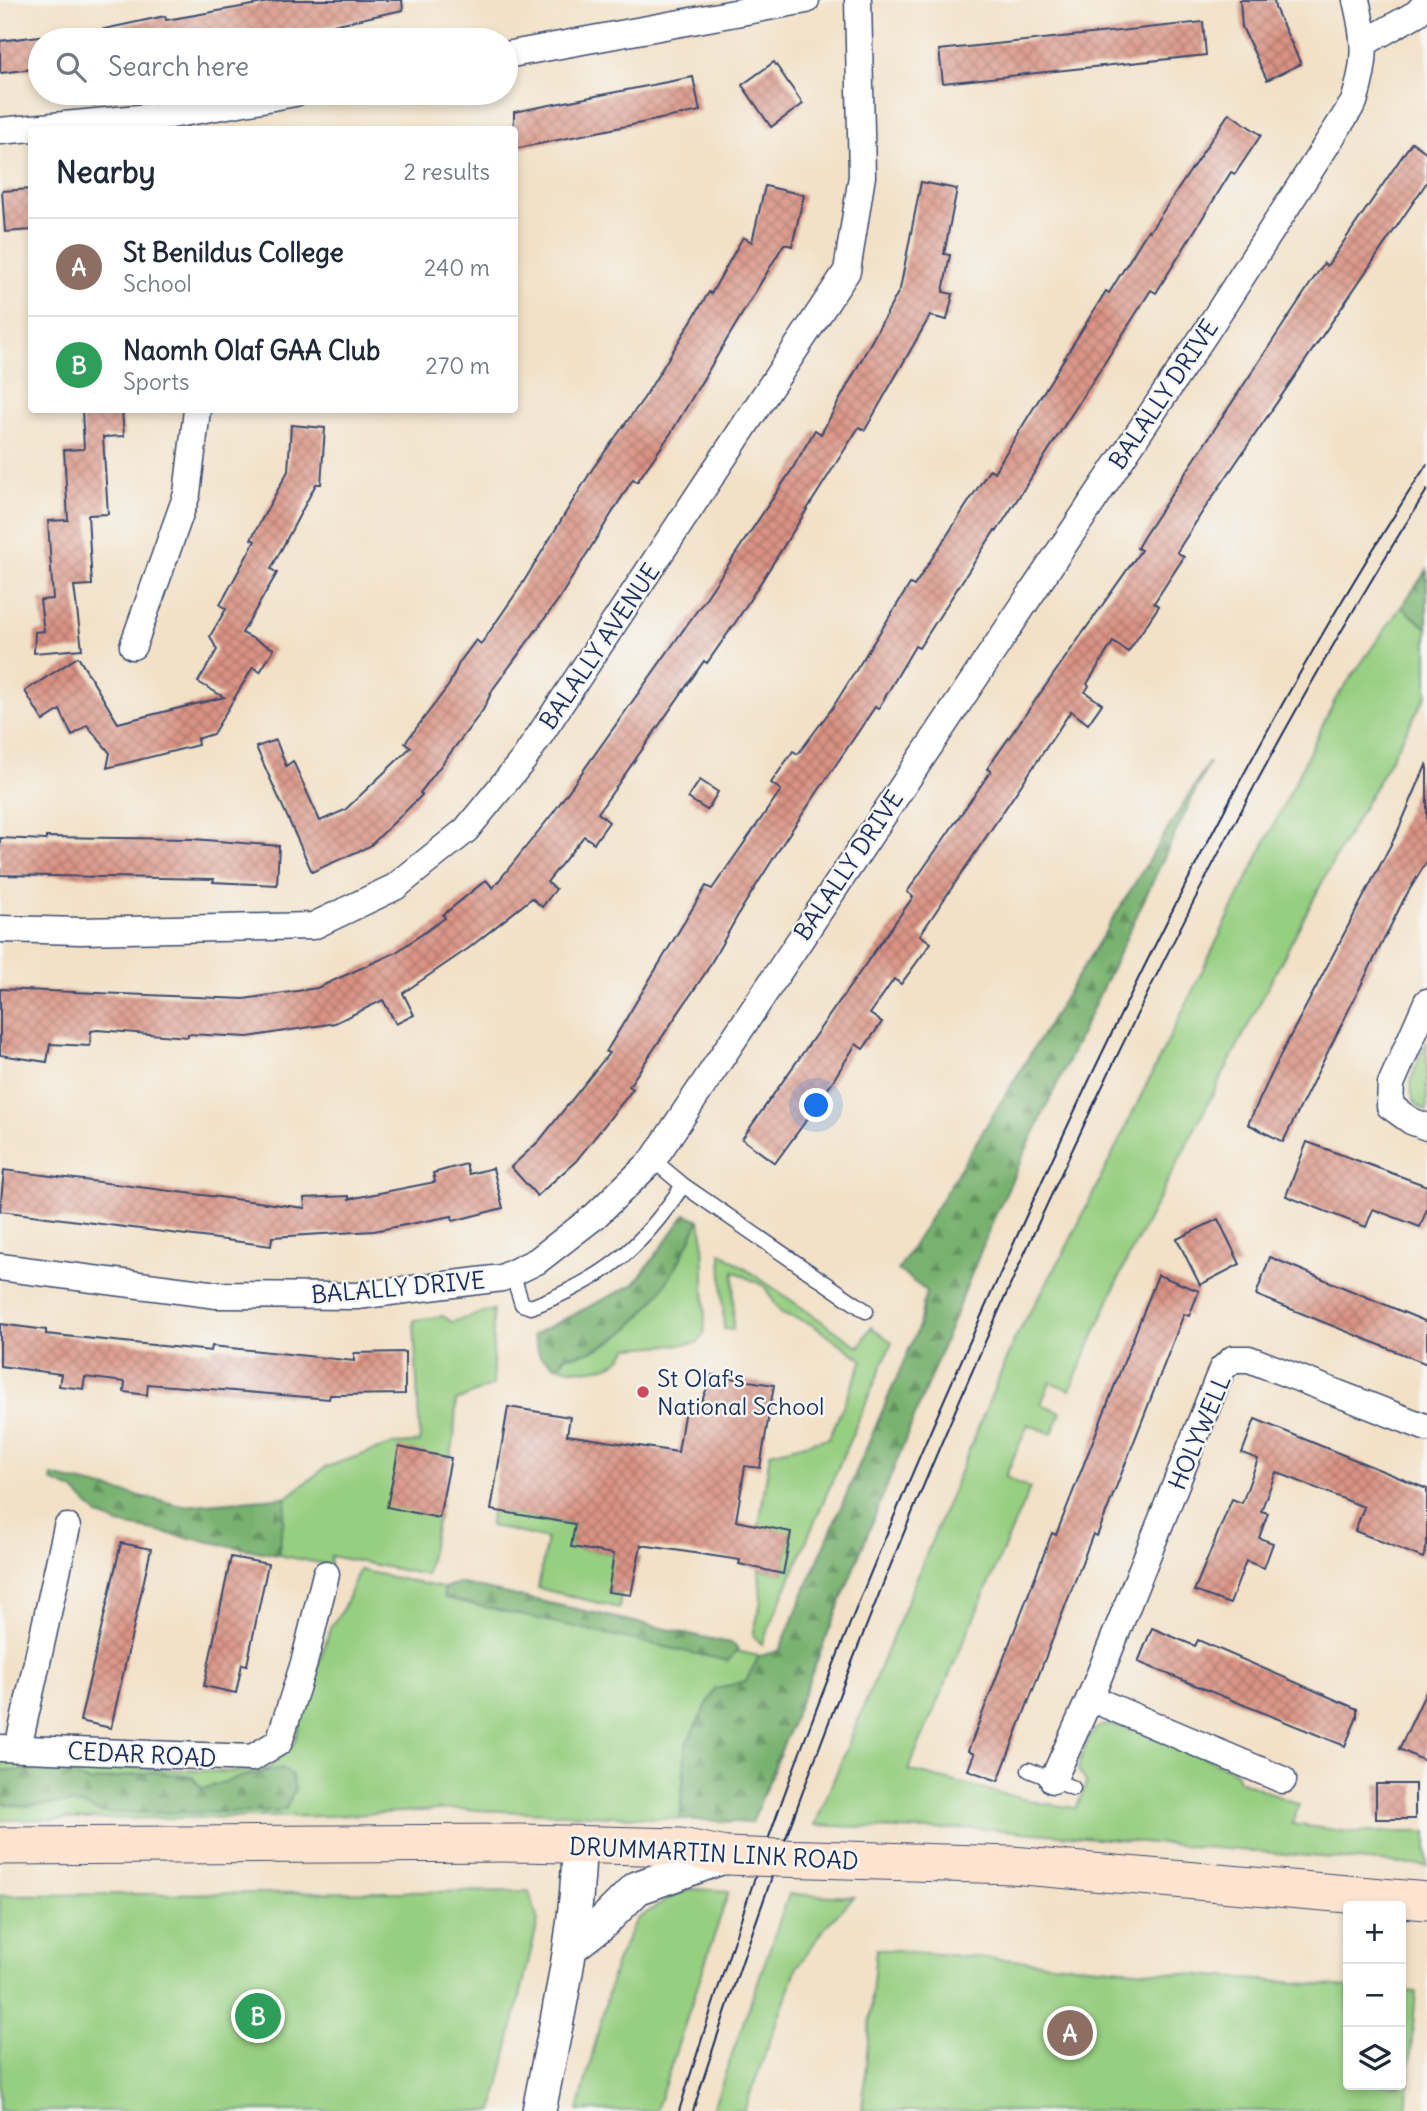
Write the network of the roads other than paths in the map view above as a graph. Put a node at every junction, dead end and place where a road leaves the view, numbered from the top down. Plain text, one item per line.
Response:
1 (806, 0) edge
2 (858, 0) edge
3 (1356, 0) edge
4 (1427, 2) edge
5 (1366, 42) junction
6 (518, 53) edge
7 (245, 105) edge
8 (173, 122) edge
9 (96, 126) edge
10 (28, 130) edge
11 (0, 131) edge
12 (197, 413) edge
13 (133, 646) dead end
14 (0, 929) edge
15 (1427, 1002) edge
16 (1427, 1127) edge
17 (653, 1160) junction
18 (683, 1185) junction
19 (0, 1267) edge
20 (512, 1273) junction
21 (866, 1311) dead end
22 (1427, 1427) edge
23 (66, 1527) dead end
24 (326, 1574) dead end
25 (1090, 1698) junction
26 (9, 1748) edge
27 (1052, 1779) dead end
28 (1283, 1780) dead end
29 (579, 1844) junction
30 (0, 1846) edge
31 (726, 1856) junction
32 (1427, 1901) edge
33 (571, 1947) junction
34 (539, 2111) edge

1 - 6 street
2 - 14 street, BALALLY AVENUE
3 - 5 street
4 - 5 street
5 - 17 street, BALALLY DRIVE
7 - 8 street
8 - 9 street
10 - 11 street
12 - 13 street
15 - 16 street
17 - 18 lane
17 - 20 street, BALALLY DRIVE
18 - 20 lane
18 - 21 lane
19 - 20 street, BALALLY DRIVE
22 - 25 street, HOLYWELL
23 - 26 street
24 - 26 street, CEDAR ROAD
25 - 27 street, HOLYWELL
25 - 28 street
29 - 30 main road, DRUMMARTIN LINK ROAD
29 - 31 main road, DRUMMARTIN LINK ROAD
29 - 33 street
31 - 32 main road, DRUMMARTIN LINK ROAD, bridge
31 - 33 street
33 - 34 street

